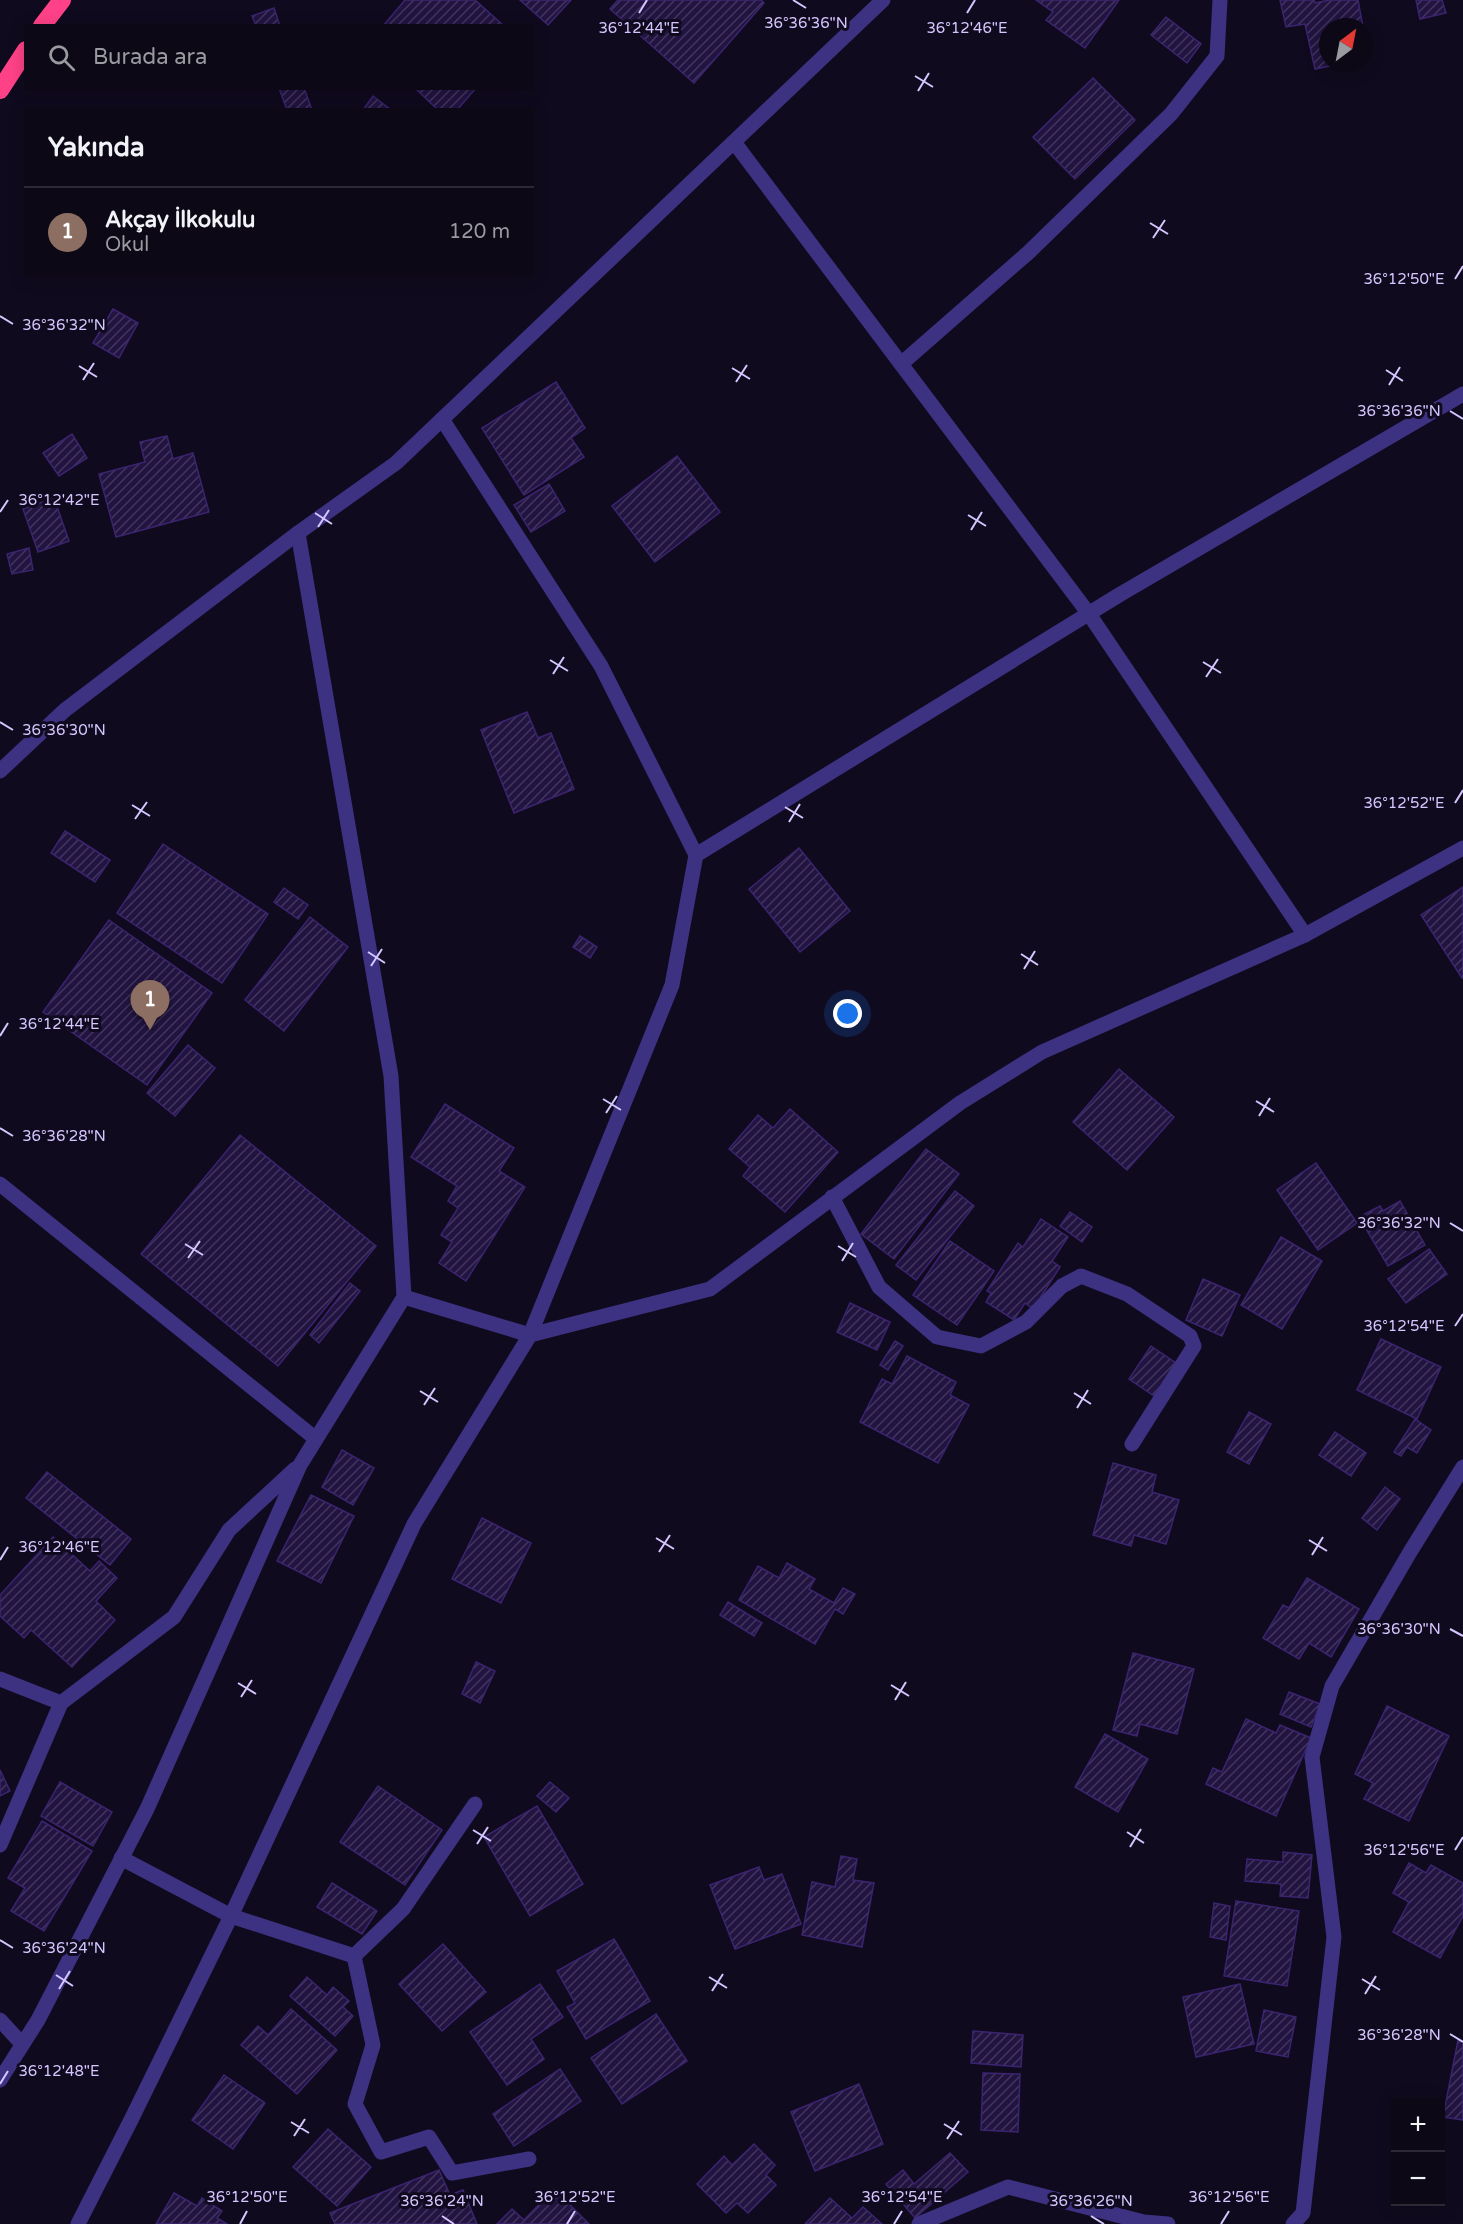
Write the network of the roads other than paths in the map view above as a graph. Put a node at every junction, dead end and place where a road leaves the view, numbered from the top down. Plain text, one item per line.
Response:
1 (62, 0) edge
2 (883, 0) edge
3 (1220, 0) edge
4 (44, 24) edge
5 (24, 53) edge
6 (0, 90) edge
7 (734, 142) junction
8 (902, 364) junction
9 (1463, 394) edge
10 (442, 420) junction
11 (298, 533) junction
12 (1089, 614) junction
13 (0, 771) edge
14 (1463, 848) edge
15 (696, 855) junction
16 (1305, 935) junction
17 (0, 1184) edge
18 (832, 1197) junction
19 (404, 1297) junction
20 (530, 1335) junction
21 (316, 1439) junction
22 (1132, 1444) dead end
23 (300, 1465) junction
24 (1463, 1467) edge
25 (0, 1679) edge
26 (61, 1703) junction
27 (475, 1804) dead end
28 (0, 1845) edge
29 (121, 1858) junction
30 (224, 1912) junction
31 (354, 1956) junction
32 (0, 2020) edge
33 (22, 2044) junction
34 (0, 2079) edge
35 (529, 2159) dead end
36 (78, 2224) edge
37 (918, 2224) edge
38 (1168, 2224) edge
39 (1293, 2224) edge

1 - 4 highway
2 - 7 street
3 - 8 street
5 - 6 highway
7 - 8 street
7 - 10 street
8 - 12 street
9 - 12 street
10 - 11 street
10 - 15 street
11 - 13 street
11 - 19 street
12 - 15 street
12 - 16 street
14 - 16 street
15 - 20 street
16 - 18 street
17 - 21 street
18 - 20 street
18 - 22 street
19 - 20 street
19 - 21 street
20 - 30 street
21 - 23 street
23 - 26 street
23 - 29 street
24 - 39 street
25 - 26 street
26 - 28 street
27 - 31 street
29 - 30 street
29 - 33 street
30 - 31 street
30 - 36 street
31 - 35 street
32 - 33 street
33 - 34 street
37 - 38 street

